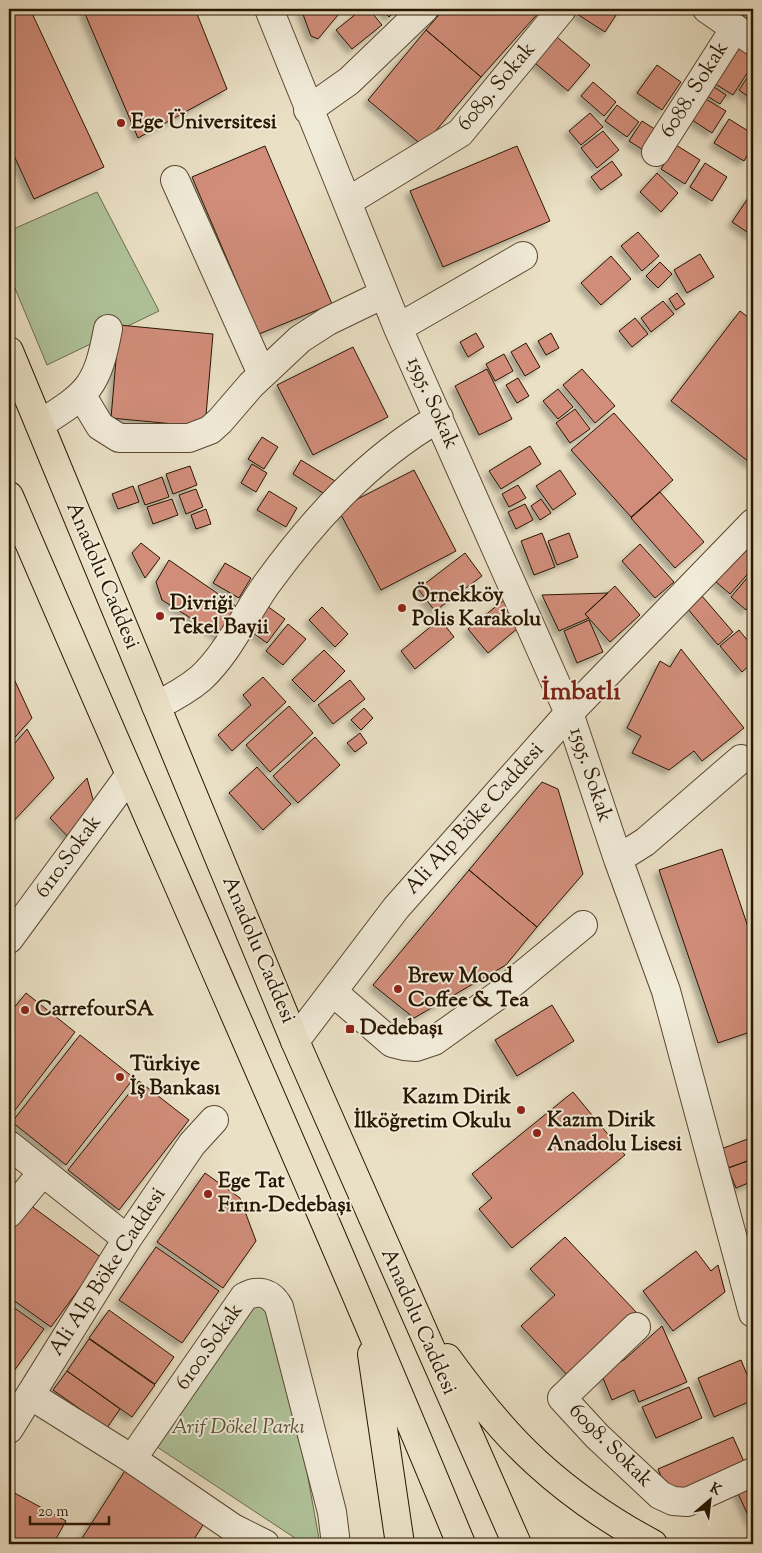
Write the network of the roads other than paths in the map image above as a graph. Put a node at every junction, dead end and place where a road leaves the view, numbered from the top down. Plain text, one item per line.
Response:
1 (269, 9) edge
2 (424, 9) edge
3 (562, 9) edge
4 (707, 9) edge
5 (744, 34) edge
6 (308, 110) junction
7 (656, 152) dead end
8 (175, 180) dead end
9 (347, 202) junction
10 (523, 256) dead end
11 (384, 294) junction
12 (398, 328) junction
13 (108, 329) dead end
14 (9, 350) edge
15 (262, 374) junction
16 (82, 396) junction
17 (439, 418) junction
18 (40, 424) junction
19 (9, 496) edge
20 (748, 537) edge
21 (156, 706) junction
22 (569, 713) junction
23 (741, 759) dead end
24 (129, 776) junction
25 (618, 859) junction
26 (583, 926) dead end
27 (10, 934) edge
28 (333, 992) junction
29 (296, 1041) junction
30 (214, 1120) dead end
31 (9, 1145) edge
32 (42, 1173) junction
33 (9, 1213) edge
34 (127, 1239) junction
35 (746, 1260) edge
36 (411, 1306) junction
37 (366, 1313) junction
38 (753, 1313) edge
39 (636, 1327) dead end
40 (30, 1395) junction
41 (9, 1429) edge
42 (132, 1459) junction
43 (753, 1472) edge
44 (265, 1544) edge
45 (336, 1544) edge
46 (400, 1544) edge
47 (461, 1544) edge
48 (517, 1544) edge
49 (653, 1544) edge

1 - 6 street, 1595. Sokak
2 - 6 street
3 - 9 street, 6089. Sokak
4 - 5 street, 6088. Sokak
5 - 7 street, 6088. Sokak
6 - 9 street, 1595. Sokak
8 - 15 street
9 - 11 street, 1595. Sokak
10 - 12 street
11 - 12 street, 1595. Sokak
11 - 15 street
12 - 17 street, 1595. Sokak
13 - 16 street
14 - 18 highway, Anadolu Caddesi
15 - 16 street
16 - 18 street
17 - 21 street
17 - 22 street, 1595. Sokak
18 - 21 highway, Anadolu Caddesi
19 - 24 highway, Anadolu Caddesi
20 - 22 street, Ali Alp Böke Caddesi
21 - 29 highway, Anadolu Caddesi
22 - 25 street, 1595. Sokak
22 - 28 street, Ali Alp Böke Caddesi
23 - 25 street
24 - 27 street, 6110.Sokak
24 - 37 highway, Anadolu Caddesi
25 - 35 street, 1595. Sokak
26 - 28 street
28 - 29 street, Ali Alp Böke Caddesi
29 - 36 highway, Anadolu Caddesi
30 - 34 street, Ali Alp Böke Caddesi
31 - 32 street
32 - 33 street
32 - 34 street
34 - 40 street, Ali Alp Böke Caddesi
35 - 38 street, 1595. Sokak
36 - 48 highway, Anadolu Caddesi
36 - 49 highway
37 - 46 highway
37 - 47 highway, Anadolu Caddesi
39 - 43 street, 6098. Sokak
40 - 41 street, Ali Alp Böke Caddesi
40 - 42 street
42 - 44 street
42 - 45 street, 6100.Sokak

